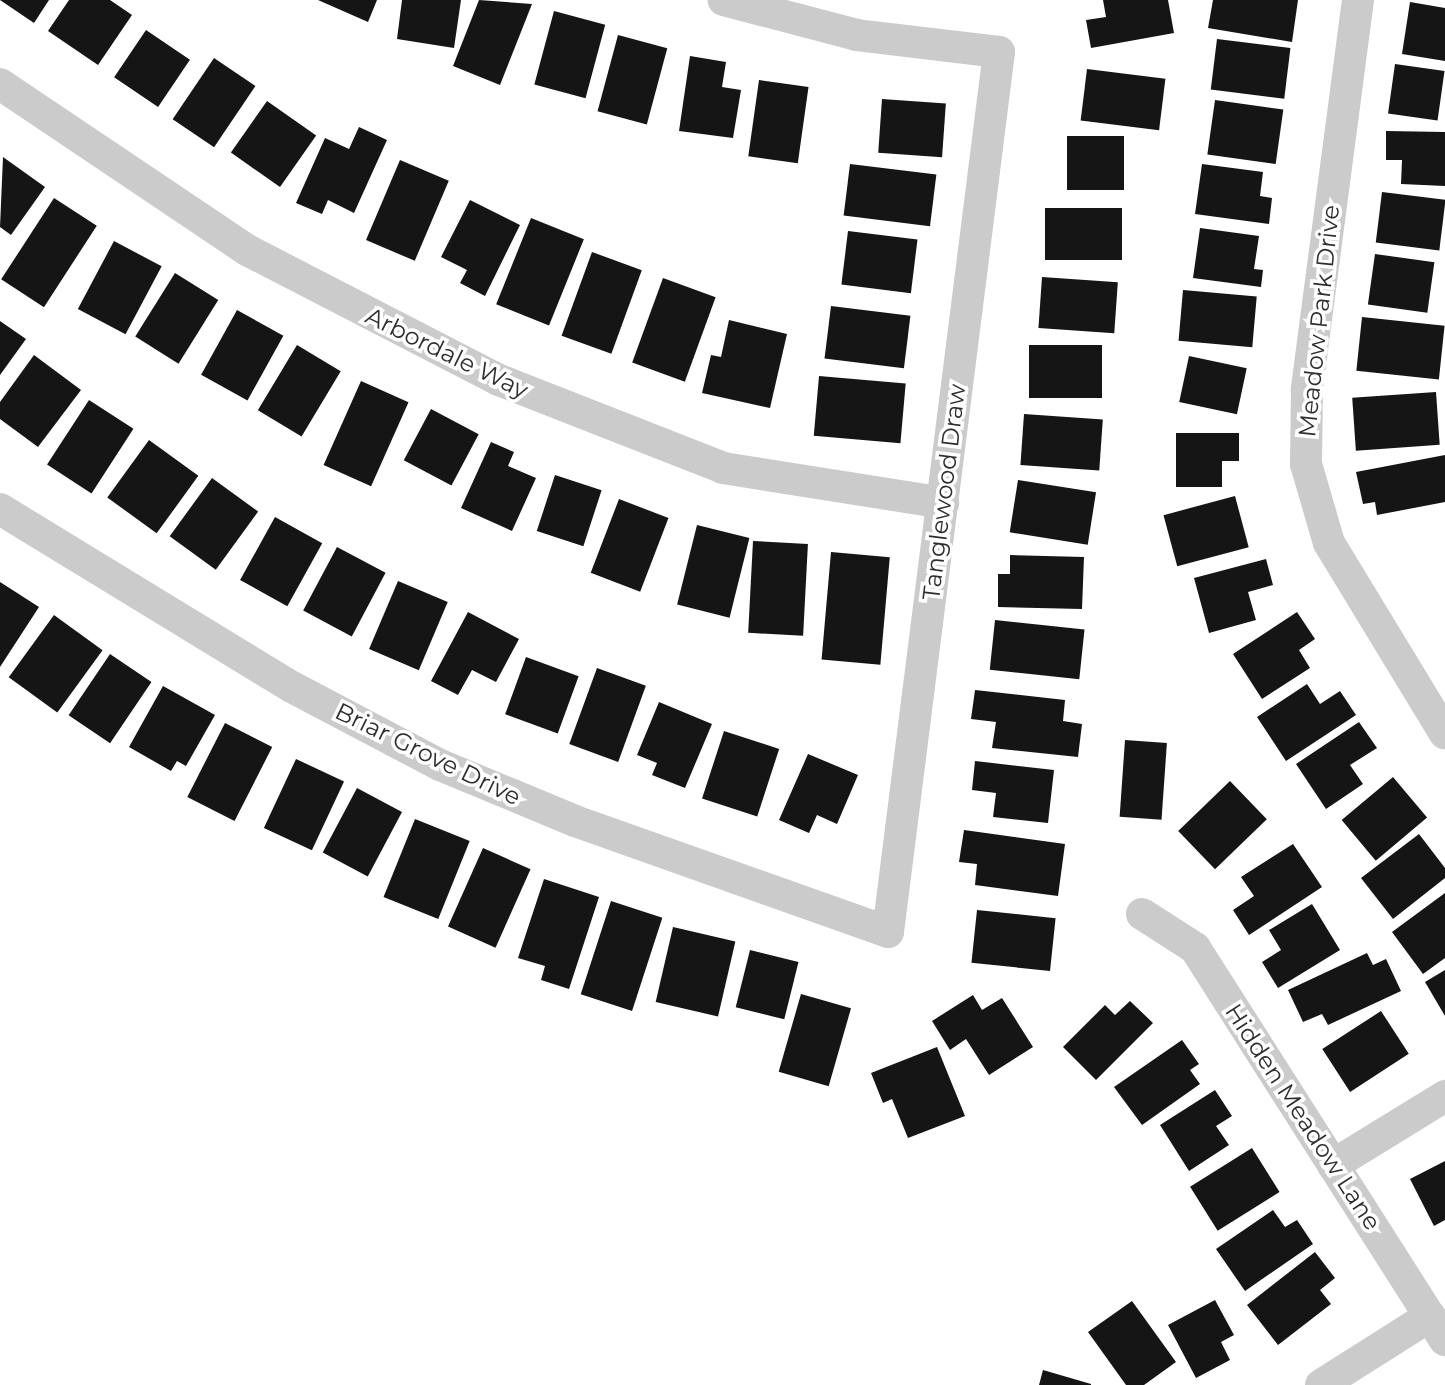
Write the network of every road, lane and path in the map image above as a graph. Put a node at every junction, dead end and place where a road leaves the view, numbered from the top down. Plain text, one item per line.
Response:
1 (724, 0) edge
2 (1358, 0) edge
3 (0, 84) edge
4 (943, 503) junction
5 (0, 509) edge
6 (1445, 734) edge
7 (1142, 914) dead end
8 (888, 932) joint
9 (1445, 1096) edge
10 (1333, 1165) junction
11 (1437, 1328) edge
12 (1321, 1385) edge

1 - 4 street, Tanglewood Draw
2 - 6 street, Meadow Park Drive
3 - 4 street, Arbordale Way
4 - 8 street, Tanglewood Draw
5 - 8 street, Briar Grove Drive
7 - 10 street, Hidden Meadow Lane
9 - 10 street
10 - 11 street, Hidden Meadow Lane
11 - 12 street

